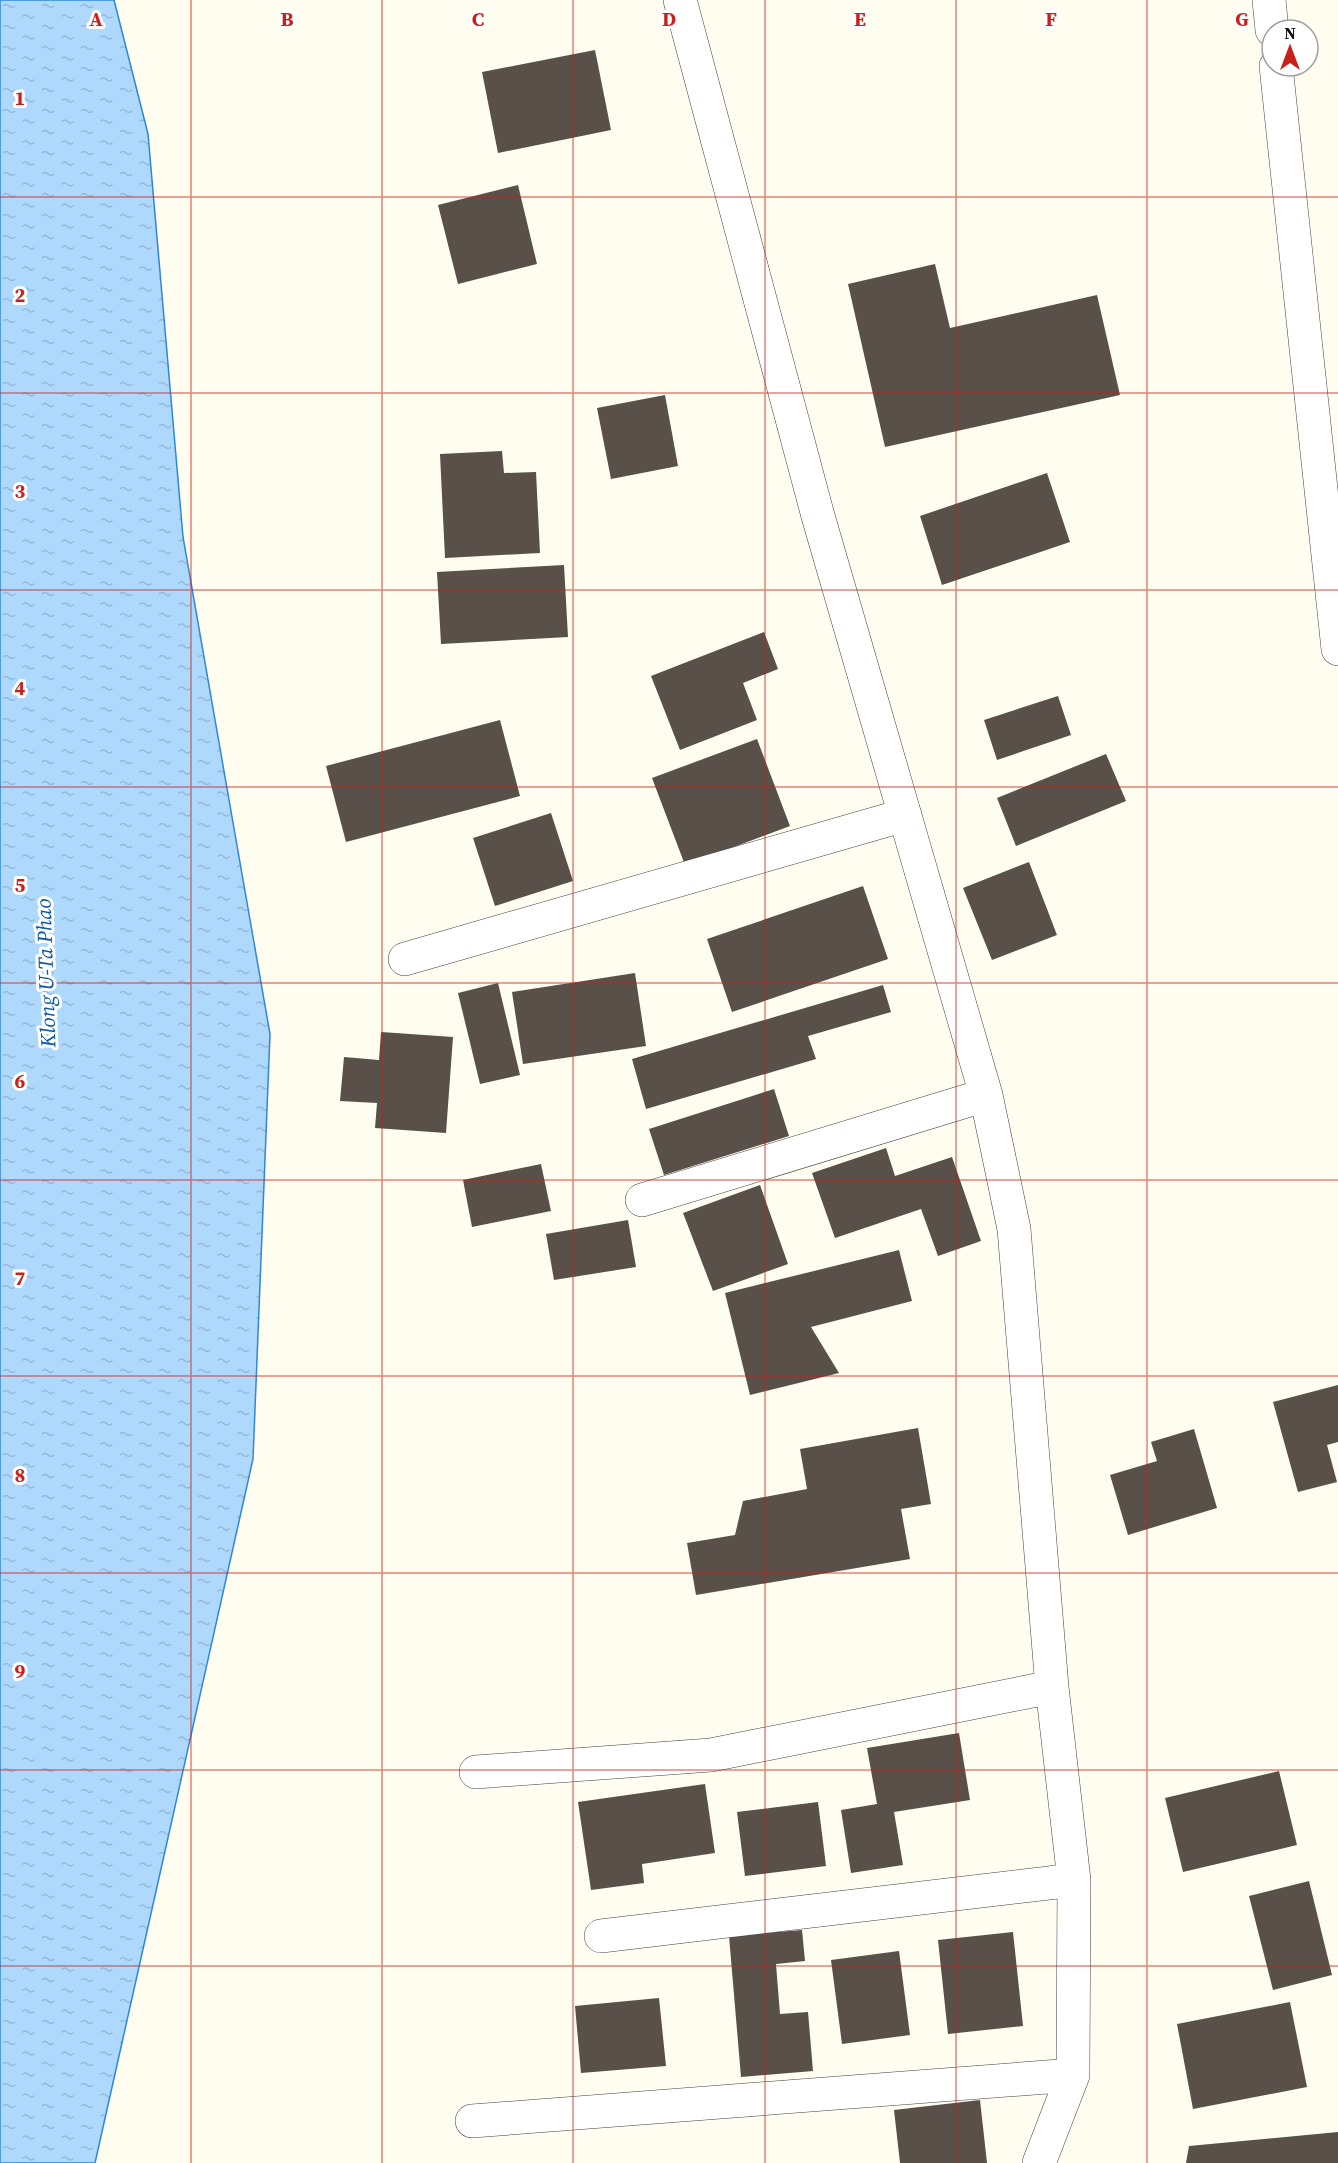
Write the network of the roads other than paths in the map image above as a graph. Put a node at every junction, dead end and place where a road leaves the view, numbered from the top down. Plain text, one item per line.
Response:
1 (680, 0) edge
2 (1269, 0) edge
3 (1271, 18) edge
4 (1277, 78) edge
5 (1338, 649) edge
6 (905, 814) junction
7 (405, 959) dead end
8 (986, 1095) junction
9 (642, 1200) dead end
10 (1052, 1686) junction
11 (476, 1772) dead end
12 (1074, 1880) junction
13 (601, 1936) dead end
14 (1073, 2074) junction
15 (472, 2121) dead end
16 (1039, 2163) edge

1 - 6 street
2 - 3 street
4 - 5 street
6 - 7 street
6 - 8 street
8 - 9 street
8 - 10 street
10 - 11 street
10 - 12 street
12 - 13 street
12 - 14 street
14 - 15 street
14 - 16 street

